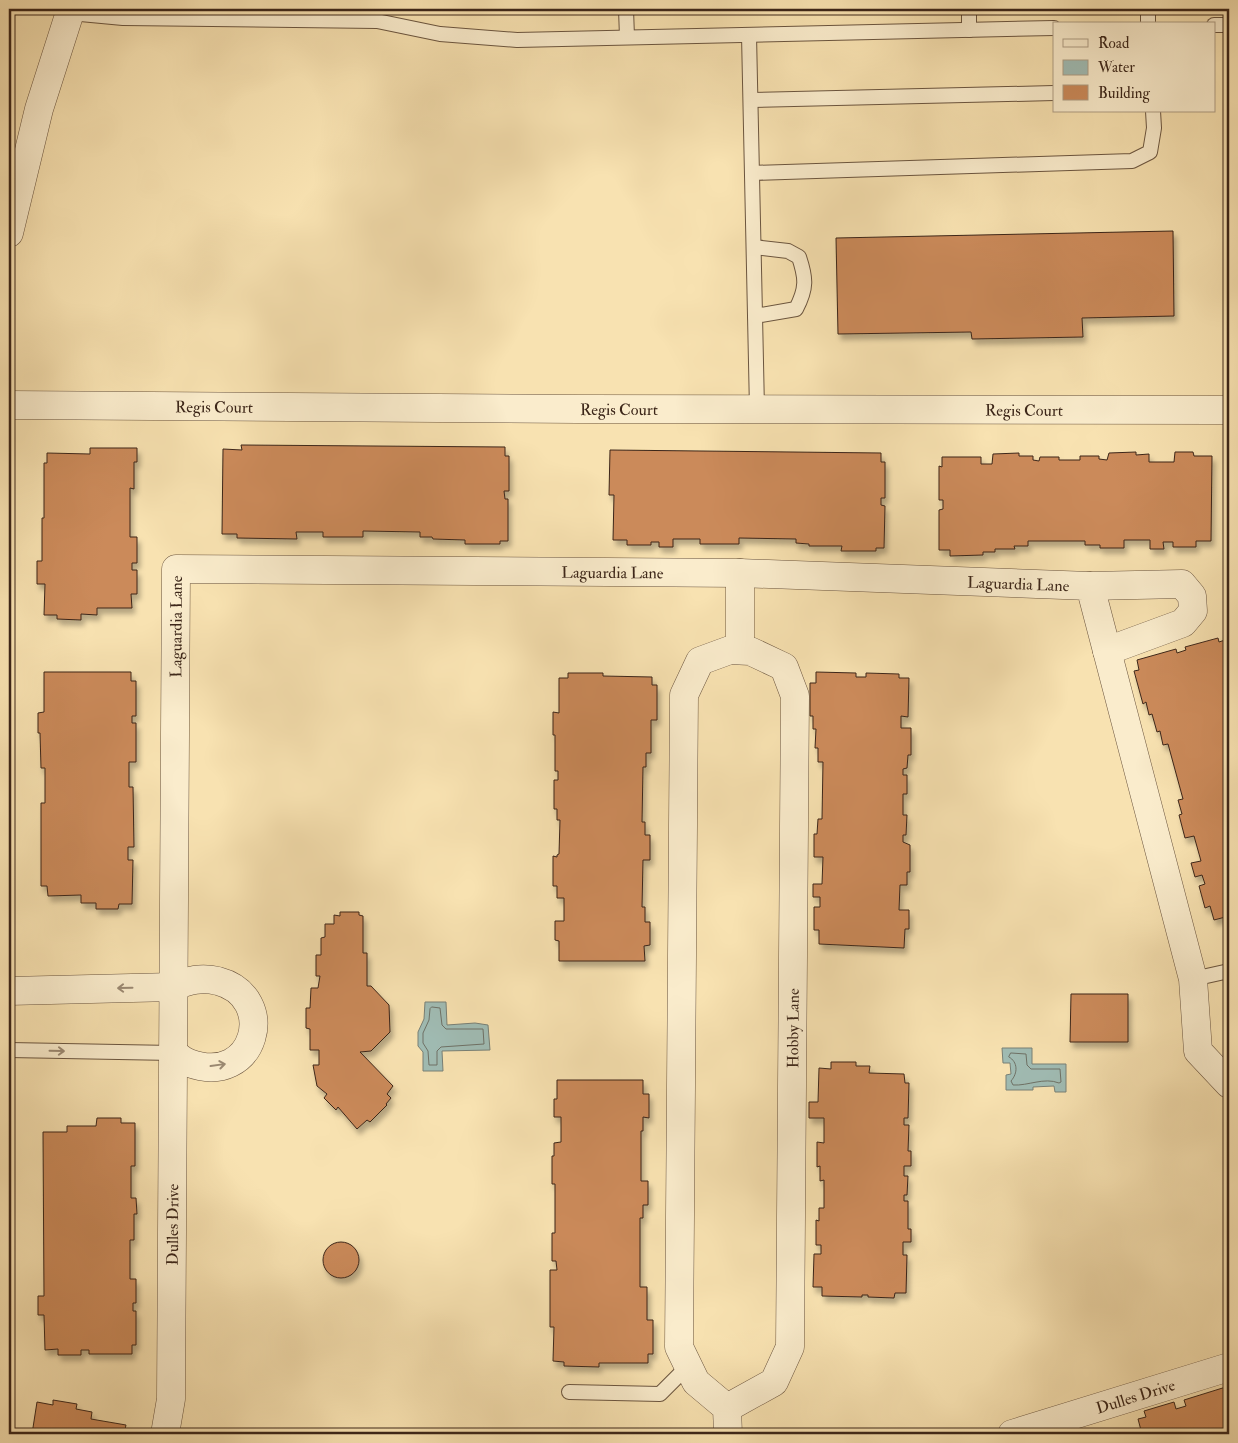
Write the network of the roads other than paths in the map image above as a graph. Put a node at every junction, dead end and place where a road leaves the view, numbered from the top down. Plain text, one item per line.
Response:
1 (626, 9) edge
2 (969, 9) edge
3 (1148, 9) edge
4 (71, 11) edge
5 (214, 14) edge
6 (376, 15) edge
7 (1148, 22) edge
8 (1216, 25) edge
9 (1229, 25) edge
10 (1053, 28) edge
11 (969, 30) junction
12 (749, 35) junction
13 (627, 37) junction
14 (1053, 93) edge
15 (751, 100) junction
16 (1152, 112) edge
17 (752, 173) junction
18 (9, 232) edge
19 (754, 247) junction
20 (755, 316) junction
21 (9, 404) edge
22 (757, 409) junction
23 (1229, 410) edge
24 (740, 573) junction
25 (1090, 586) junction
26 (740, 650) junction
27 (1107, 651) junction
28 (1229, 971) edge
29 (1193, 979) junction
30 (173, 987) junction
31 (9, 991) edge
32 (173, 1015) joint
33 (9, 1050) edge
34 (173, 1053) junction
35 (1229, 1084) edge
36 (688, 1366) junction
37 (1229, 1366) edge
38 (569, 1392) dead end
39 (728, 1421) edge
40 (165, 1434) edge
41 (1012, 1434) edge

1 - 13 lane
2 - 11 lane
3 - 7 lane
4 - 5 lane
4 - 18 street
5 - 6 lane
6 - 13 lane
8 - 9 lane
10 - 11 lane
11 - 12 lane
12 - 13 lane
12 - 15 lane
14 - 15 lane
15 - 17 lane
16 - 17 lane
17 - 19 lane
19 - 20 lane
19 - 20 lane
20 - 22 lane
21 - 22 street, Regis Court
22 - 23 street, Regis Court
24 - 25 street, Laguardia Lane
24 - 26 street
24 - 30 street, Laguardia Lane
25 - 27 street, Laguardia Lane
25 - 27 street
26 - 36 street, Hobby Lane
26 - 39 street, Hobby Lane
27 - 29 street, Laguardia Lane
28 - 29 lane
29 - 35 street
30 -> 31 street
30 - 32 street, Laguardia Lane
34 -> 30 street
32 - 34 street, Dulles Drive
33 -> 34 lane
34 - 40 street, Dulles Drive
36 - 38 lane
36 - 39 street, Hobby Lane
37 - 41 street, Dulles Drive

